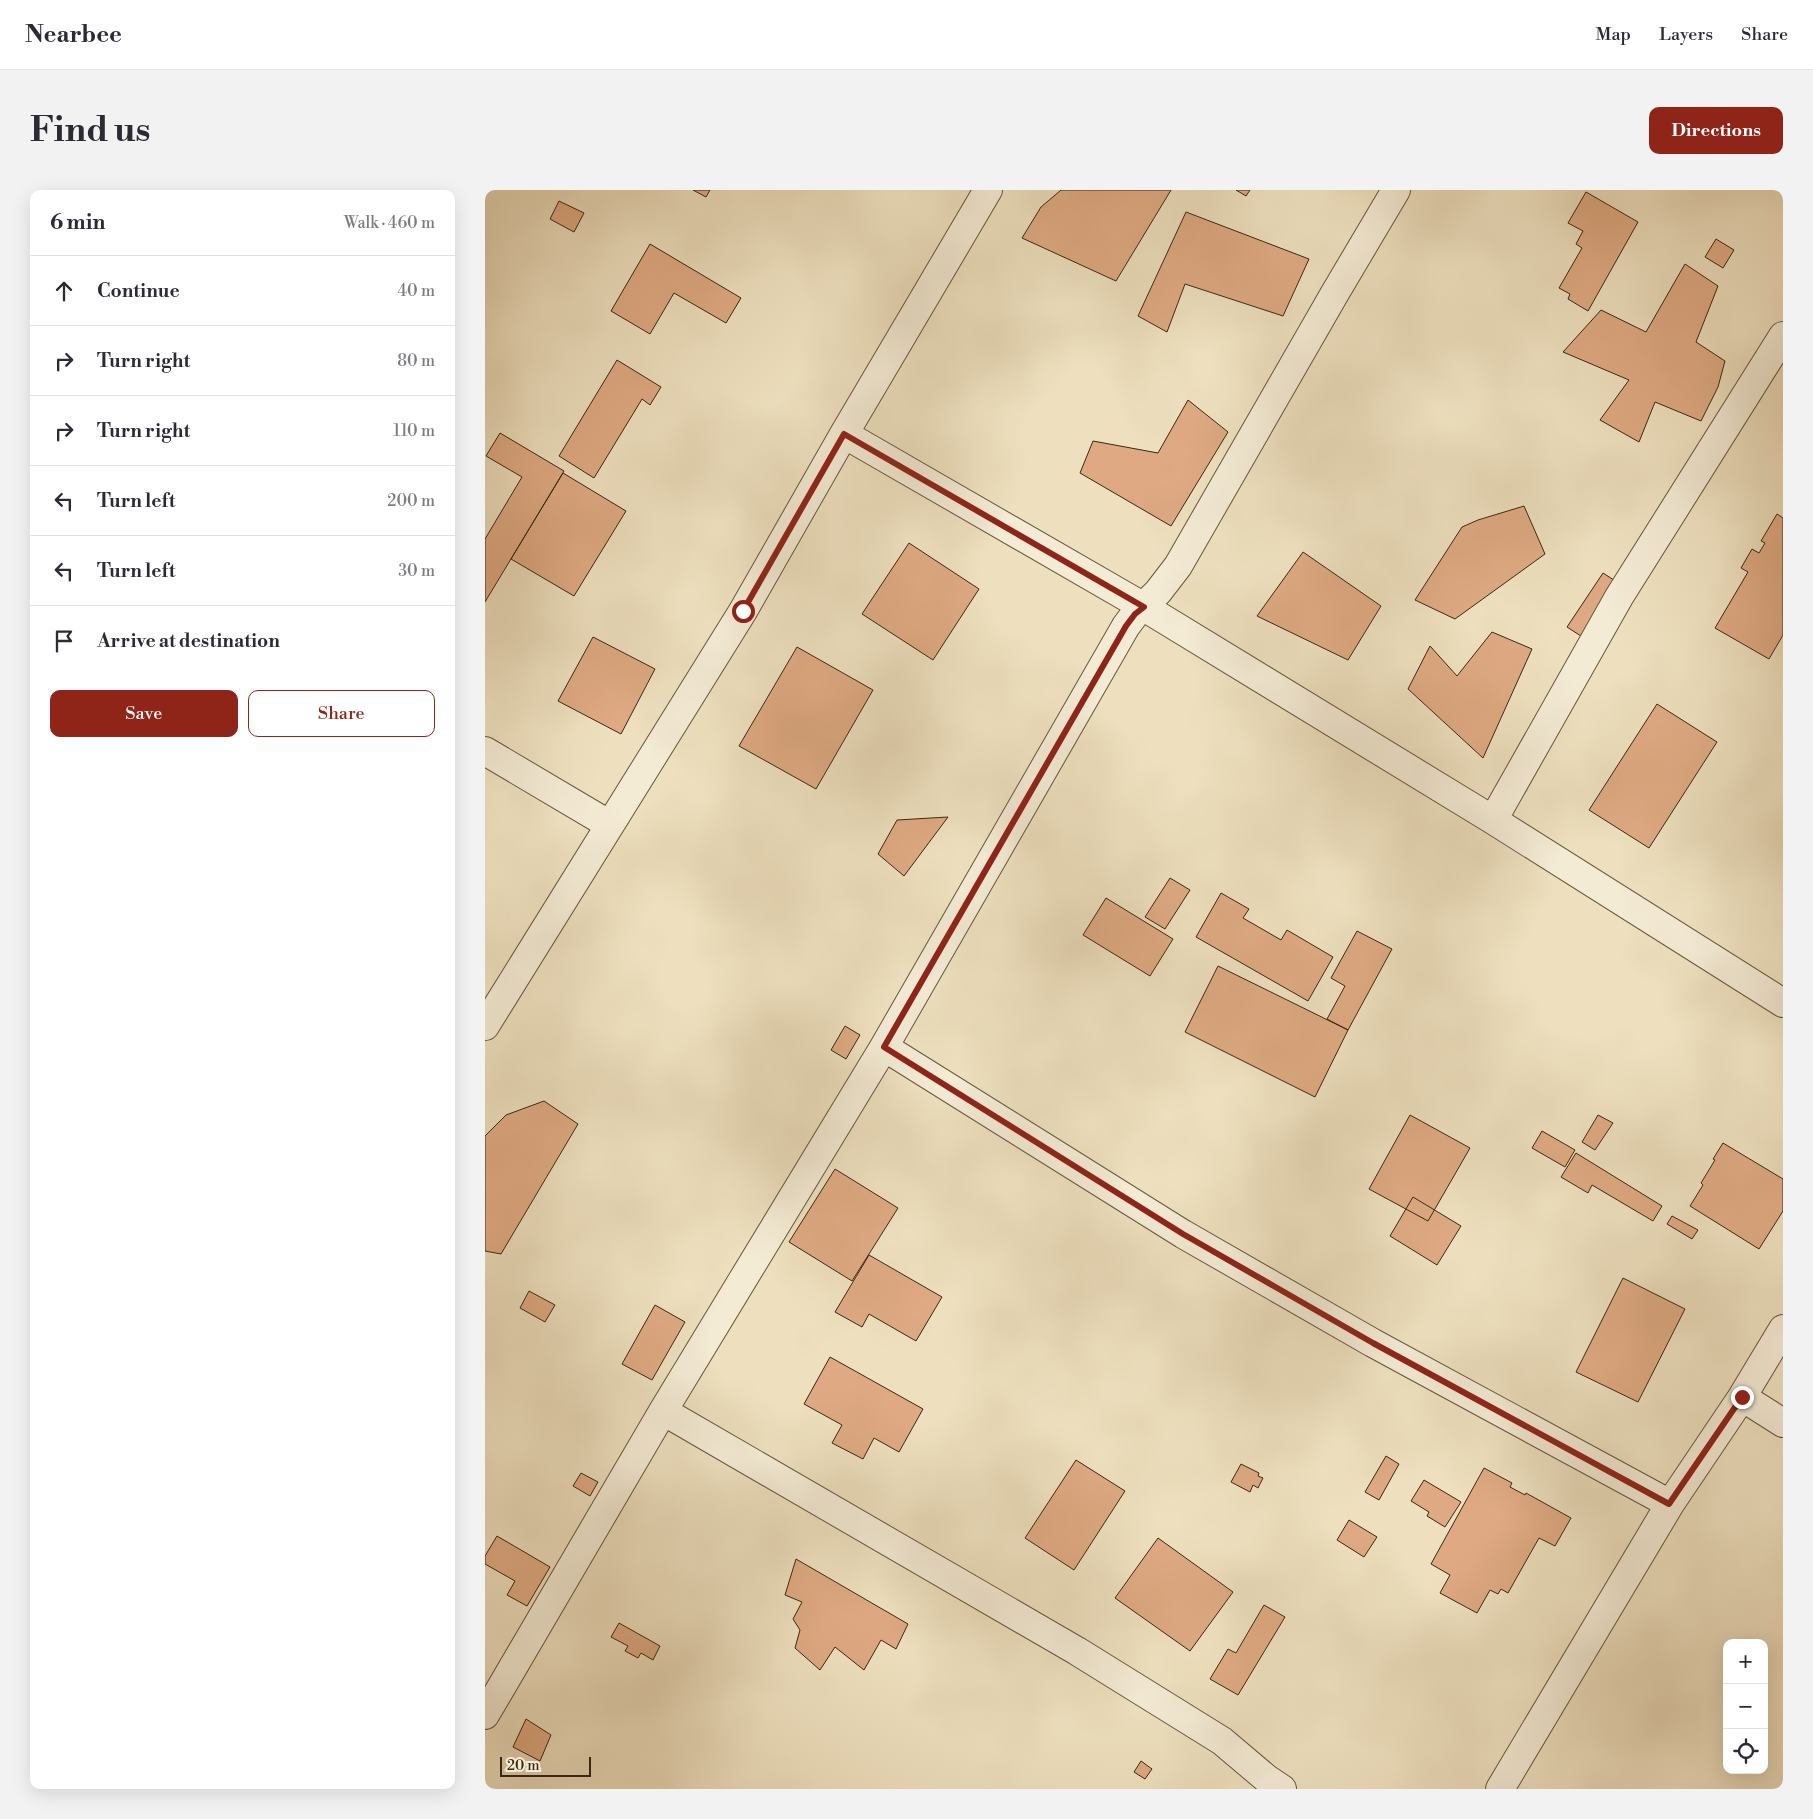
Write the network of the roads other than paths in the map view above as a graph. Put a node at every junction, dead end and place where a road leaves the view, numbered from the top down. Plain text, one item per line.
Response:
1 (988, 190) edge
2 (1396, 190) edge
3 (1783, 336) edge
4 (844, 434) junction
5 (1144, 607) junction
6 (485, 751) edge
7 (1493, 820) junction
8 (610, 825) junction
9 (1783, 1003) edge
10 (485, 1026) edge
11 (884, 1047) junction
12 (1783, 1329) edge
13 (1742, 1397) junction
14 (663, 1411) junction
15 (1783, 1423) edge
16 (1669, 1504) junction
17 (485, 1715) edge
18 (1282, 1789) edge
19 (1500, 1789) edge

1 - 4 street
2 - 5 street
3 - 7 street
4 - 5 street
4 - 8 street
5 - 7 street
5 - 11 street
6 - 8 street
7 - 9 street
8 - 10 street
11 - 14 street
11 - 16 street
12 - 13 street
13 - 15 street
13 - 16 street
14 - 17 street
14 - 18 street
16 - 19 street

